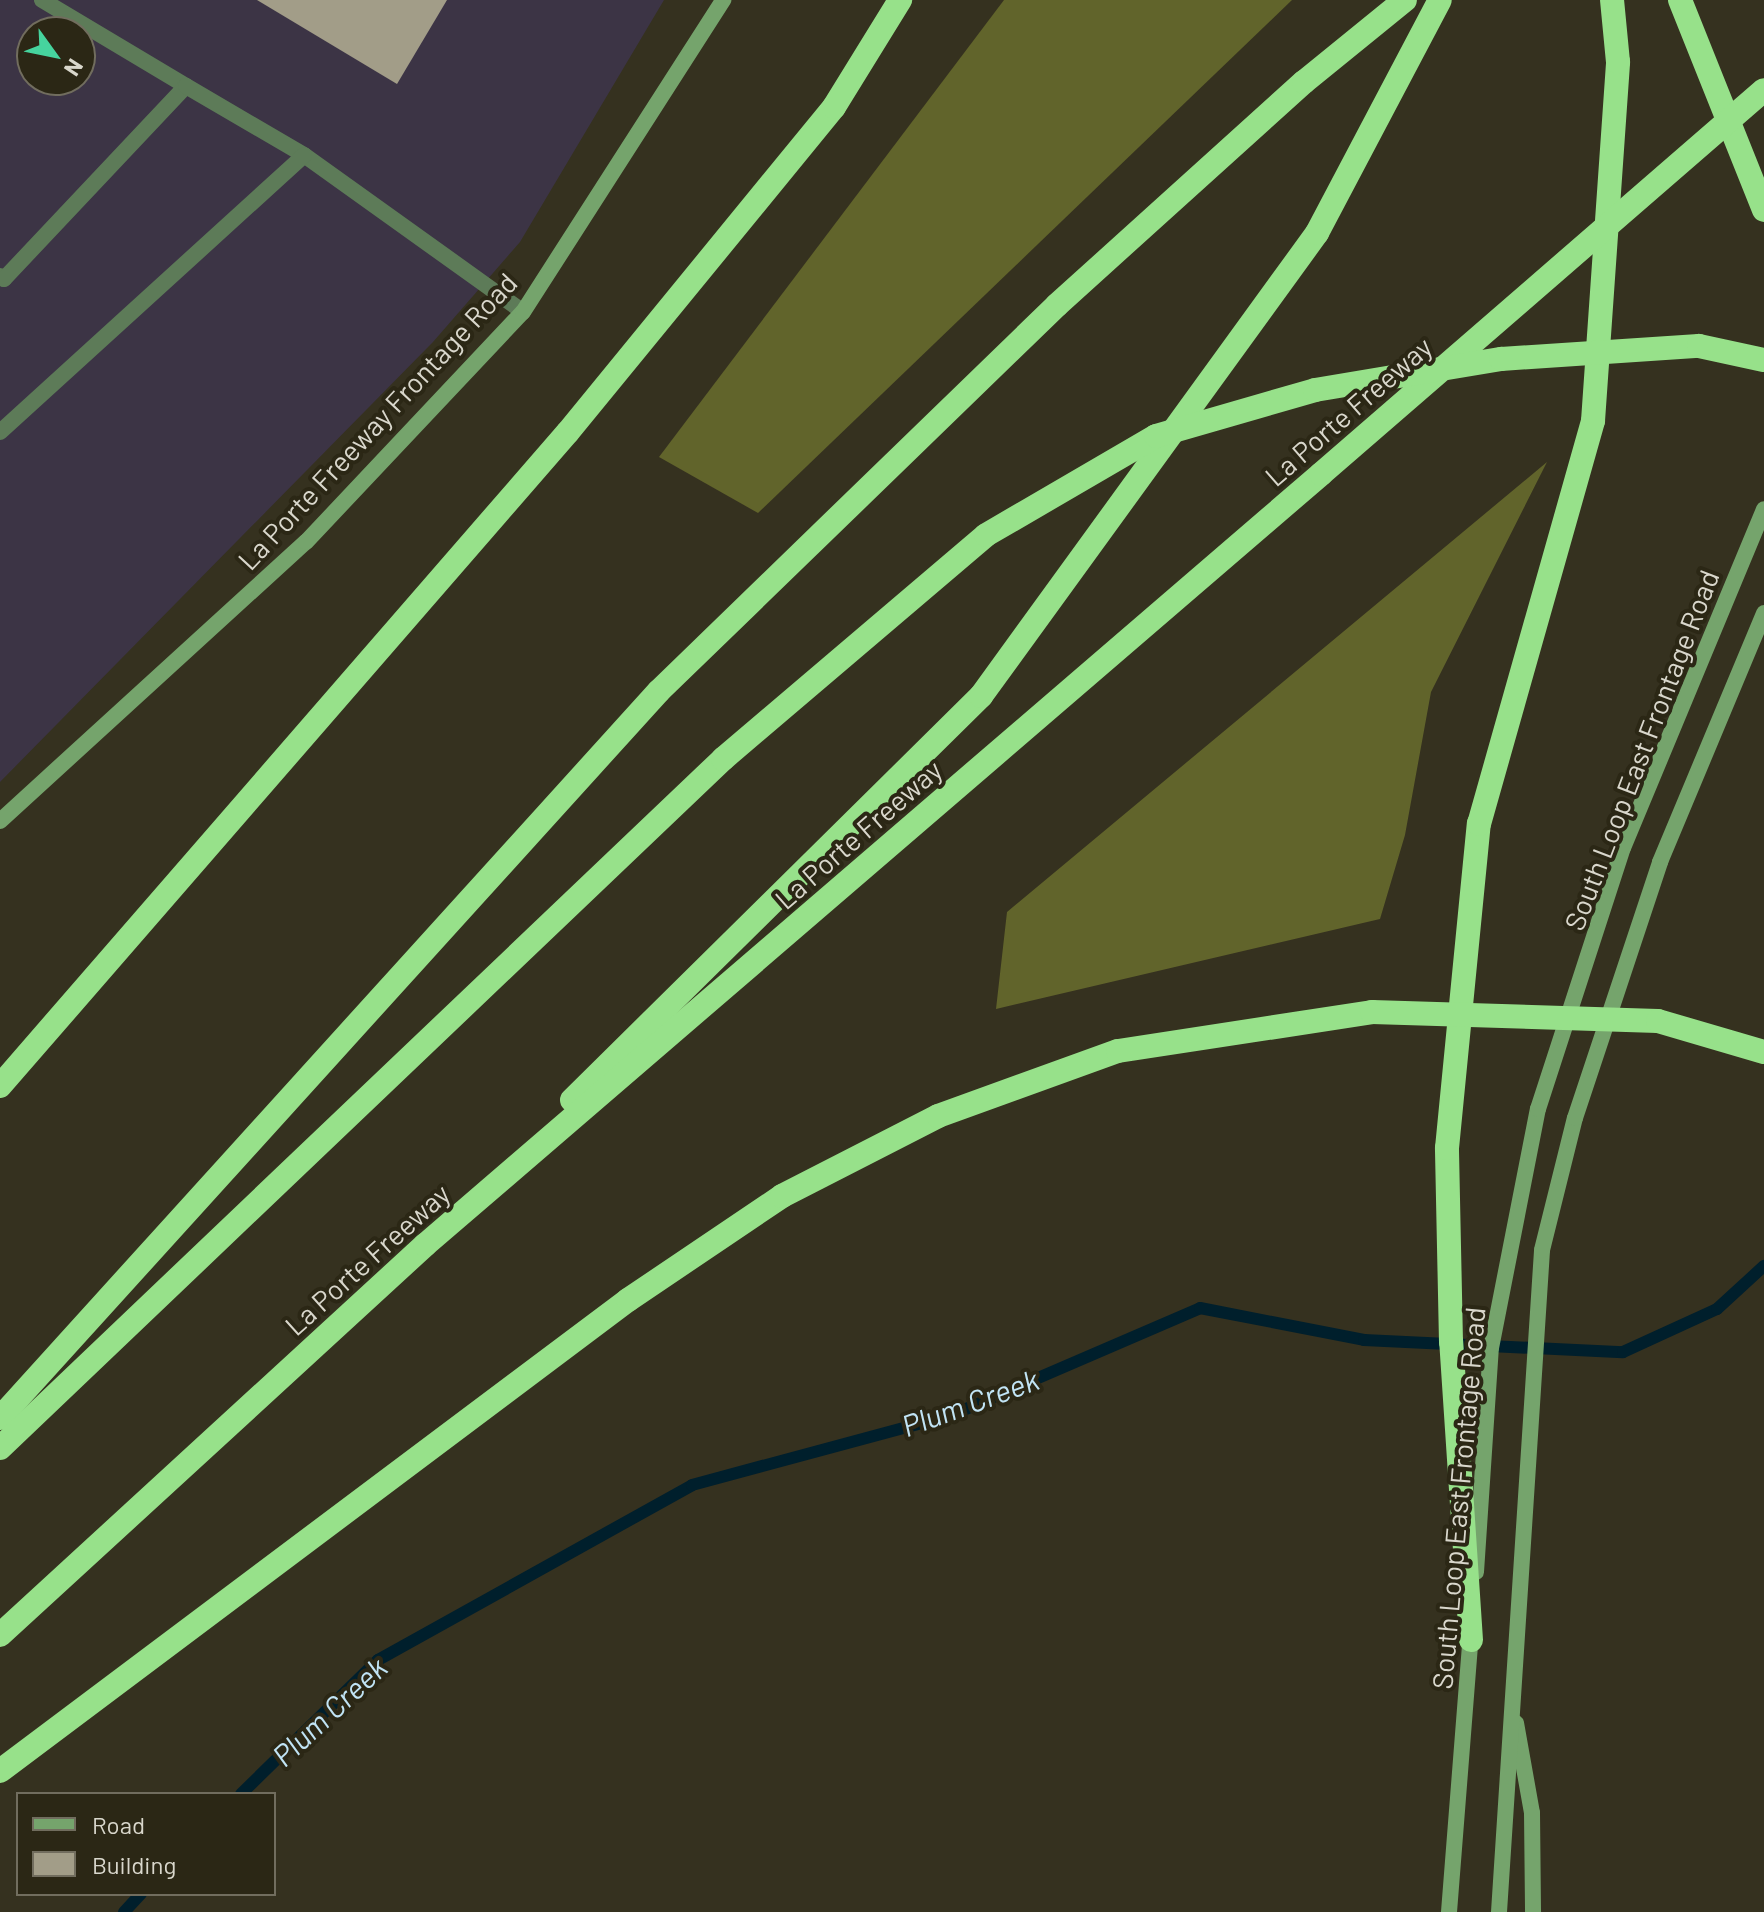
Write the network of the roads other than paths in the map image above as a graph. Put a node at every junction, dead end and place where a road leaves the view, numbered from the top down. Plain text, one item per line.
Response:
1 (42, 0) edge
2 (723, 0) edge
3 (900, 0) edge
4 (1405, 0) edge
5 (1440, 0) edge
6 (1612, 0) edge
7 (1680, 0) edge
8 (186, 86) junction
9 (1764, 90) edge
10 (304, 155) junction
11 (1764, 210) edge
12 (0, 276) edge
13 (523, 312) junction
14 (1764, 360) edge
15 (0, 432) edge
16 (1764, 509) edge
17 (1764, 613) edge
18 (0, 821) edge
19 (1764, 1052) edge
20 (0, 1086) edge
21 (425, 1245) junction
22 (0, 1418) edge
23 (0, 1448) edge
24 (0, 1635) edge
25 (1471, 1640) junction
26 (1512, 1696) junction
27 (0, 1771) edge
28 (1449, 1912) edge
29 (1499, 1912) edge
30 (1533, 1912) edge

1 - 8 lane
2 - 13 main road, La Porte Freeway Frontage Road
3 - 20 highway
4 - 22 highway
5 - 21 highway
6 - 25 highway
7 - 11 highway
8 - 10 lane
8 - 12 lane
9 - 21 highway, La Porte Freeway, bridge
10 - 13 lane
10 - 15 lane
13 - 18 main road, La Porte Freeway Frontage Road
14 - 23 highway, bridge
16 - 25 main road, South Loop East Frontage Road
17 - 26 main road, South Loop East Frontage Road
19 - 27 highway, bridge
21 - 24 highway, La Porte Freeway
25 - 28 main road, South Loop East Frontage Road
26 - 29 main road, South Loop East Frontage Road
26 - 30 main road

